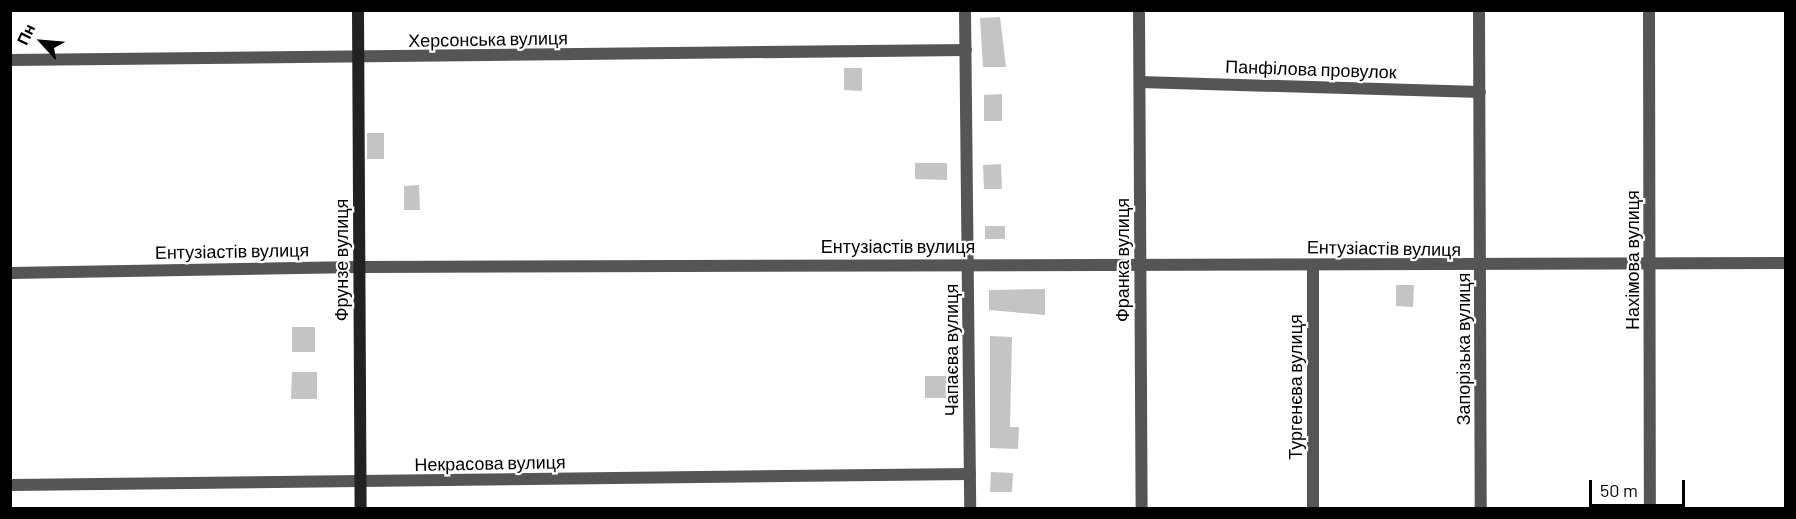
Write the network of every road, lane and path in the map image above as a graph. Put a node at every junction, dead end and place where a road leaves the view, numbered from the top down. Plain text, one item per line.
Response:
1 (358, 10) edge
2 (965, 10) edge
3 (1139, 10) edge
4 (1479, 10) edge
5 (1649, 10) edge
6 (966, 50) junction
7 (358, 59) junction
8 (10, 60) edge
9 (1140, 82) junction
10 (1480, 92) junction
11 (1785, 263) edge
12 (969, 264) junction
13 (1650, 264) junction
14 (1139, 265) junction
15 (1313, 265) junction
16 (359, 267) junction
17 (1481, 267) junction
18 (10, 273) edge
19 (970, 474) junction
20 (361, 483) junction
21 (10, 485) edge
22 (361, 508) edge
23 (970, 508) edge
24 (1142, 508) edge
25 (1313, 508) edge
26 (1480, 508) edge
27 (1650, 508) edge

1 - 7 street, Фрунзе вулиця
2 - 6 street, Чапаєва вулиця
3 - 9 street, Франка вулиця
4 - 10 street, Запорізька вулиця
5 - 13 street, Нахімова вулиця
6 - 7 street, Херсонська вулиця
6 - 12 street, Чапаєва вулиця
7 - 8 street, Херсонська вулиця
7 - 16 street, Фрунзе вулиця
9 - 10 street, Панфілова провулок
9 - 14 street, Франка вулиця
10 - 17 street, Запорізька вулиця
11 - 13 street, Ентузіастів вулиця
12 - 14 street, Ентузіастів вулиця
12 - 16 street, Ентузіастів вулиця
12 - 19 street, Чапаєва вулиця
13 - 17 street, Ентузіастів вулиця
13 - 27 street, Нахімова вулиця
14 - 15 street, Ентузіастів вулиця
14 - 24 street, Франка вулиця
15 - 17 street, Ентузіастів вулиця
15 - 25 street, Тургенєва вулиця
16 - 18 street, Ентузіастів вулиця
16 - 20 street, Фрунзе вулиця
17 - 26 street, Запорізька вулиця
19 - 20 street, Некрасова вулиця
19 - 23 street, Чапаєва вулиця
20 - 21 street, Некрасова вулиця
20 - 22 street, Фрунзе вулиця

